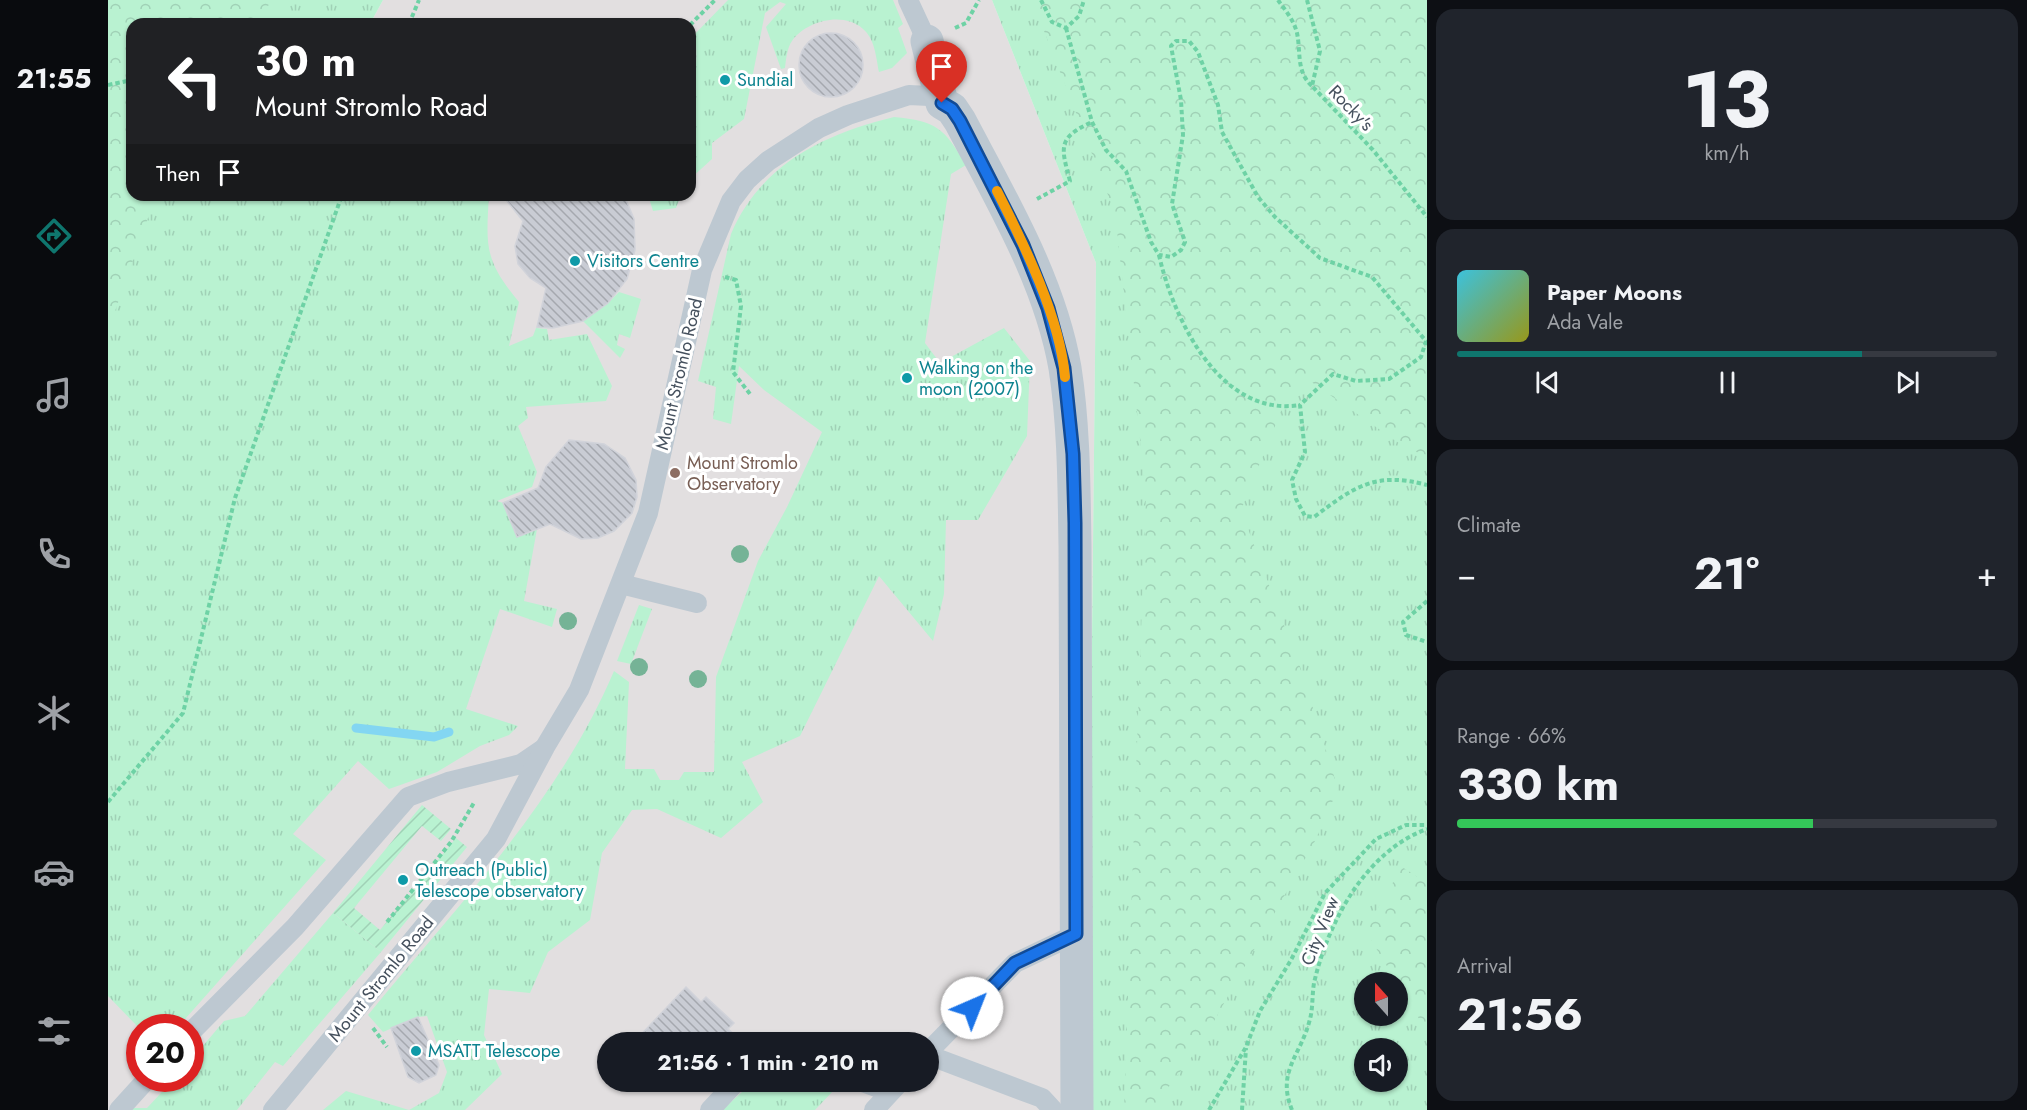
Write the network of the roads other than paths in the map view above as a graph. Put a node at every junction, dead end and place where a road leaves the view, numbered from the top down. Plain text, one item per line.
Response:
1 (908, 0) edge
2 (927, 41) joint
3 (942, 103) junction
4 (621, 584) junction
5 (697, 603) dead end
6 (545, 747) junction
7 (1076, 934) junction
8 (204, 1018) edge
9 (939, 1042) edge
10 (939, 1058) edge
11 (135, 1092) edge
12 (727, 1092) edge
13 (890, 1092) edge
14 (119, 1110) edge
15 (273, 1110) edge
16 (710, 1110) edge
17 (874, 1110) edge
18 (1053, 1110) edge
19 (1077, 1110) edge

1 - 2 lane
2 - 3 street
3 - 4 lane, Mount Stromlo Road
3 - 7 street
4 - 5 lane
4 - 6 lane, Mount Stromlo Road
6 - 8 lane
6 - 15 lane, Mount Stromlo Road
7 - 9 lane
7 - 19 street
10 - 18 lane
11 - 14 lane
12 - 16 lane
13 - 17 lane

